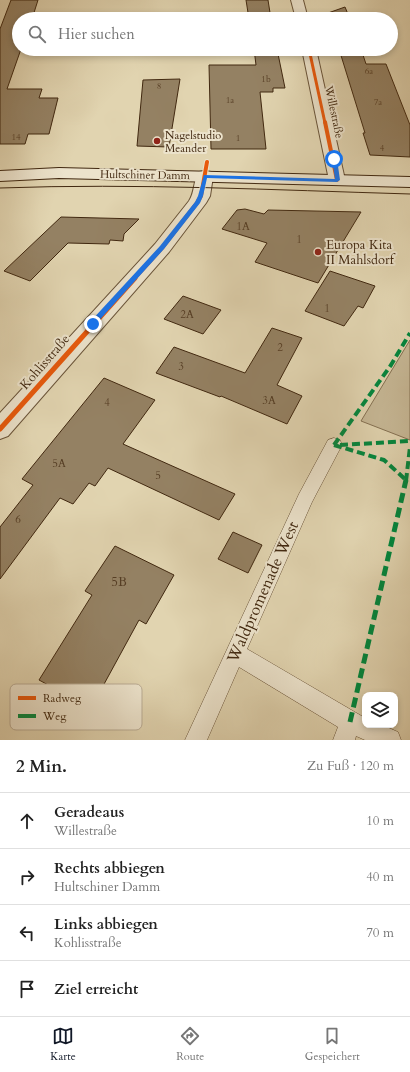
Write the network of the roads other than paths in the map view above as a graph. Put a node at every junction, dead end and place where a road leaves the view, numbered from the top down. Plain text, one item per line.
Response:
1 (297, 0) edge
2 (300, 12) edge
3 (311, 56) edge
4 (0, 176) edge
5 (205, 176) junction
6 (337, 180) junction
7 (410, 182) edge
8 (0, 429) edge
9 (334, 445) dead end
10 (235, 653) junction
11 (347, 731) edge
12 (196, 740) edge
13 (390, 740) edge

1 - 2 street
3 - 6 street, Willestraße
4 - 5 street, Hultschiner Damm
5 - 6 street, Hultschiner Damm
5 - 8 street, Kohlisstraße
6 - 7 street, Hultschiner Damm
9 - 10 lane, Waldpromenade West
10 - 11 lane
10 - 12 lane, Waldpromenade West
11 - 13 lane

